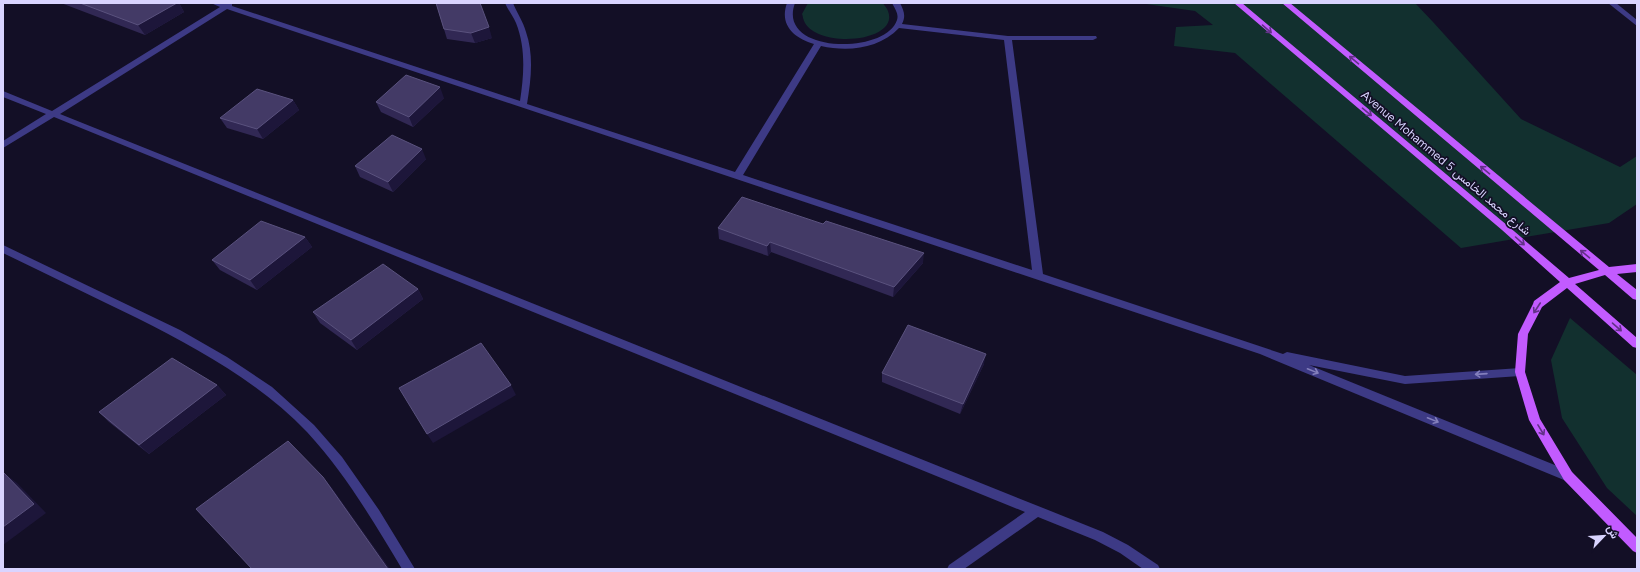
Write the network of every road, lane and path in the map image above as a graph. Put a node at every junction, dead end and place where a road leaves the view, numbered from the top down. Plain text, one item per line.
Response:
1 (215, 3) edge
2 (509, 3) edge
3 (791, 3) edge
4 (896, 3) edge
5 (1238, 3) edge
6 (1286, 3) edge
7 (1612, 3) edge
8 (229, 5) edge
9 (1637, 24) edge
10 (898, 26) junction
11 (1008, 38) junction
12 (1093, 38) dead end
13 (819, 43) junction
14 (3, 94) edge
15 (523, 105) junction
16 (53, 114) junction
17 (3, 145) edge
18 (737, 176) junction
19 (3, 249) edge
20 (1636, 266) edge
21 (1606, 271) junction
22 (1038, 276) junction
23 (1566, 283) junction
24 (1637, 296) edge
25 (1637, 344) edge
26 (1264, 351) junction
27 (1520, 372) junction
28 (1568, 476) junction
29 (1036, 512) junction
30 (1637, 547) edge
31 (409, 569) edge
32 (953, 569) edge
33 (1154, 569) edge

1 - 8 street
2 - 15 street
3 - 13 street
4 - 10 street
5 -> 23 main road, Avenue Mohammed 5 شارع محمد الخامس
21 -> 6 main road, Avenue Mohammed 5 شارع محمد الخامس
7 - 9 street
8 - 15 street
8 - 16 street
10 - 11 street
10 - 13 street
11 - 12 street
11 - 22 street
13 - 18 street
14 - 16 street
15 - 18 street
16 - 17 street
16 - 29 street
18 - 22 street
19 - 31 street
20 - 21 main road
21 - 23 main road
21 - 24 main road, Avenue Mohammed 5 شارع محمد الخامس
22 - 26 street
23 -> 25 main road, Avenue Mohammed 5 شارع محمد الخامس
23 -> 27 main road
27 -> 26 street
26 -> 28 street
27 -> 28 main road
28 - 30 main road
29 - 32 street
29 - 33 street

